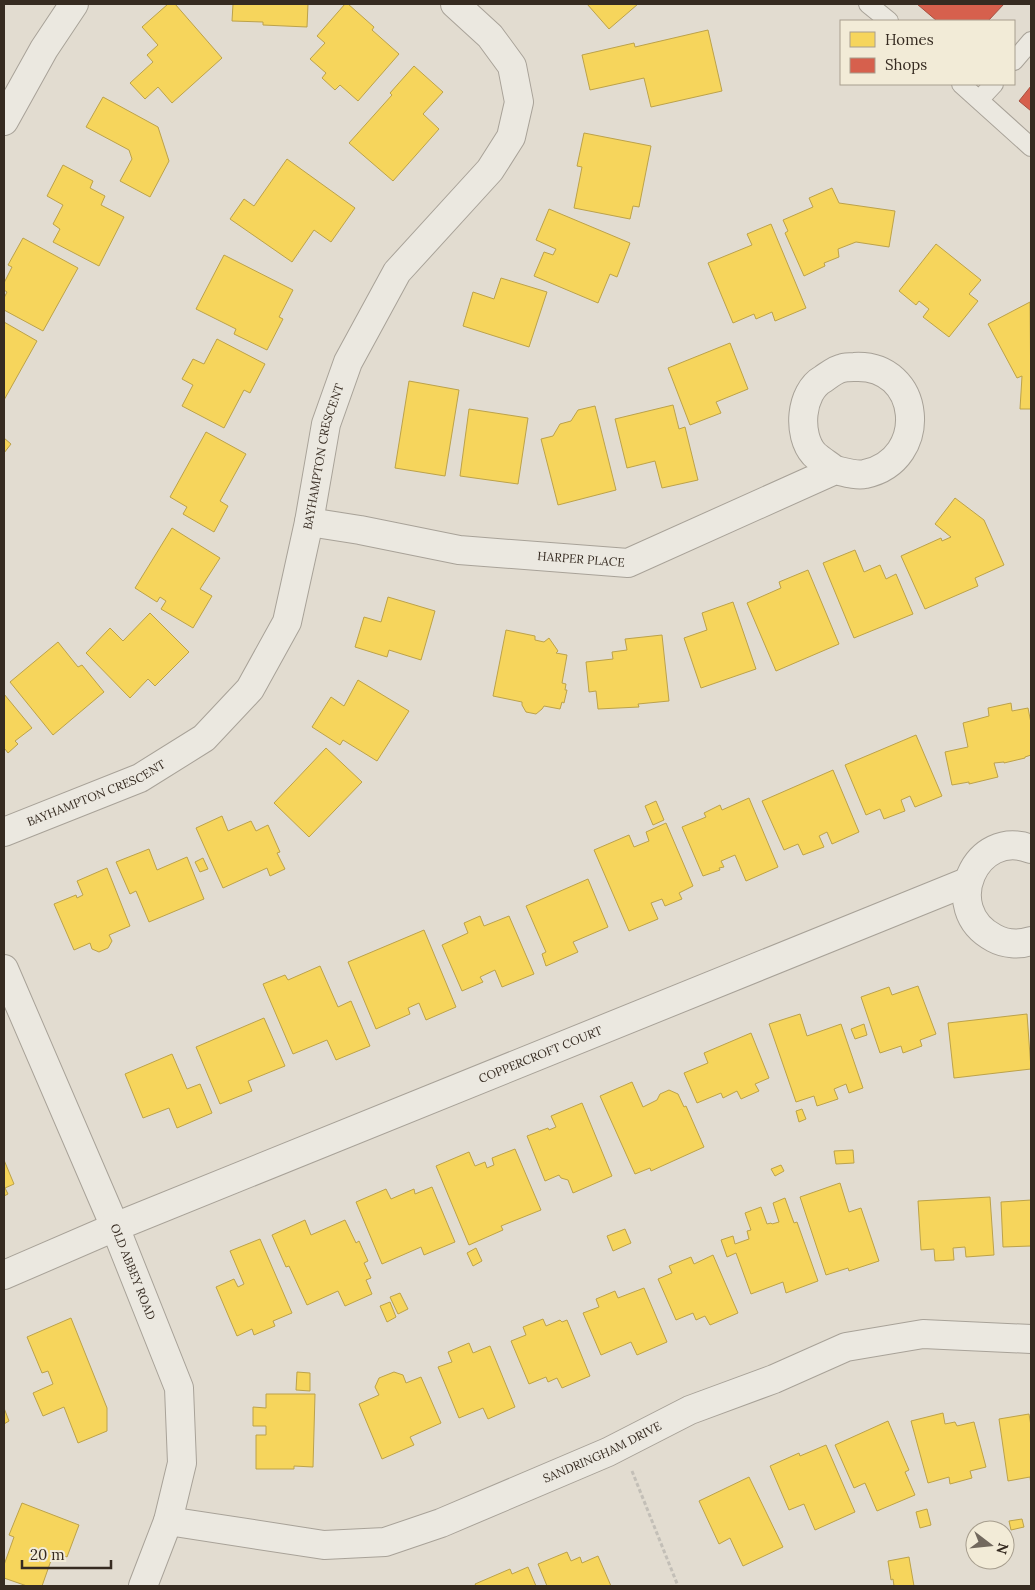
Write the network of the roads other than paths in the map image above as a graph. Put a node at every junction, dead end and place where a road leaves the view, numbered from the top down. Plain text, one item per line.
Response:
1 (74, 4) edge
2 (455, 4) edge
3 (868, 4) edge
4 (888, 20) edge
5 (1031, 41) edge
6 (1015, 60) edge
7 (962, 85) edge
8 (993, 85) edge
9 (979, 100) junction
10 (4, 121) edge
11 (1031, 146) edge
12 (835, 470) dead end
13 (309, 522) junction
14 (4, 832) edge
15 (1031, 849) edge
16 (968, 882) junction
17 (1031, 940) edge
18 (4, 969) edge
19 (115, 1227) junction
20 (4, 1275) edge
21 (1031, 1339) edge
22 (168, 1521) junction
23 (143, 1586) edge

1 - 10 street
2 - 13 street, BAYHAMPTON CRESCENT
3 - 4 lane
5 - 6 lane
7 - 9 lane
8 - 9 lane
9 - 11 lane
12 - 13 street, HARPER PLACE
13 - 14 street, BAYHAMPTON CRESCENT
15 - 16 street
16 - 17 street
16 - 19 street, COPPERCROFT COURT
18 - 19 street, OLD ABBEY ROAD
19 - 20 street, COPPERCROFT COURT
19 - 22 street, OLD ABBEY ROAD
21 - 22 street, SANDRINGHAM DRIVE
22 - 23 street, OLD ABBEY ROAD

